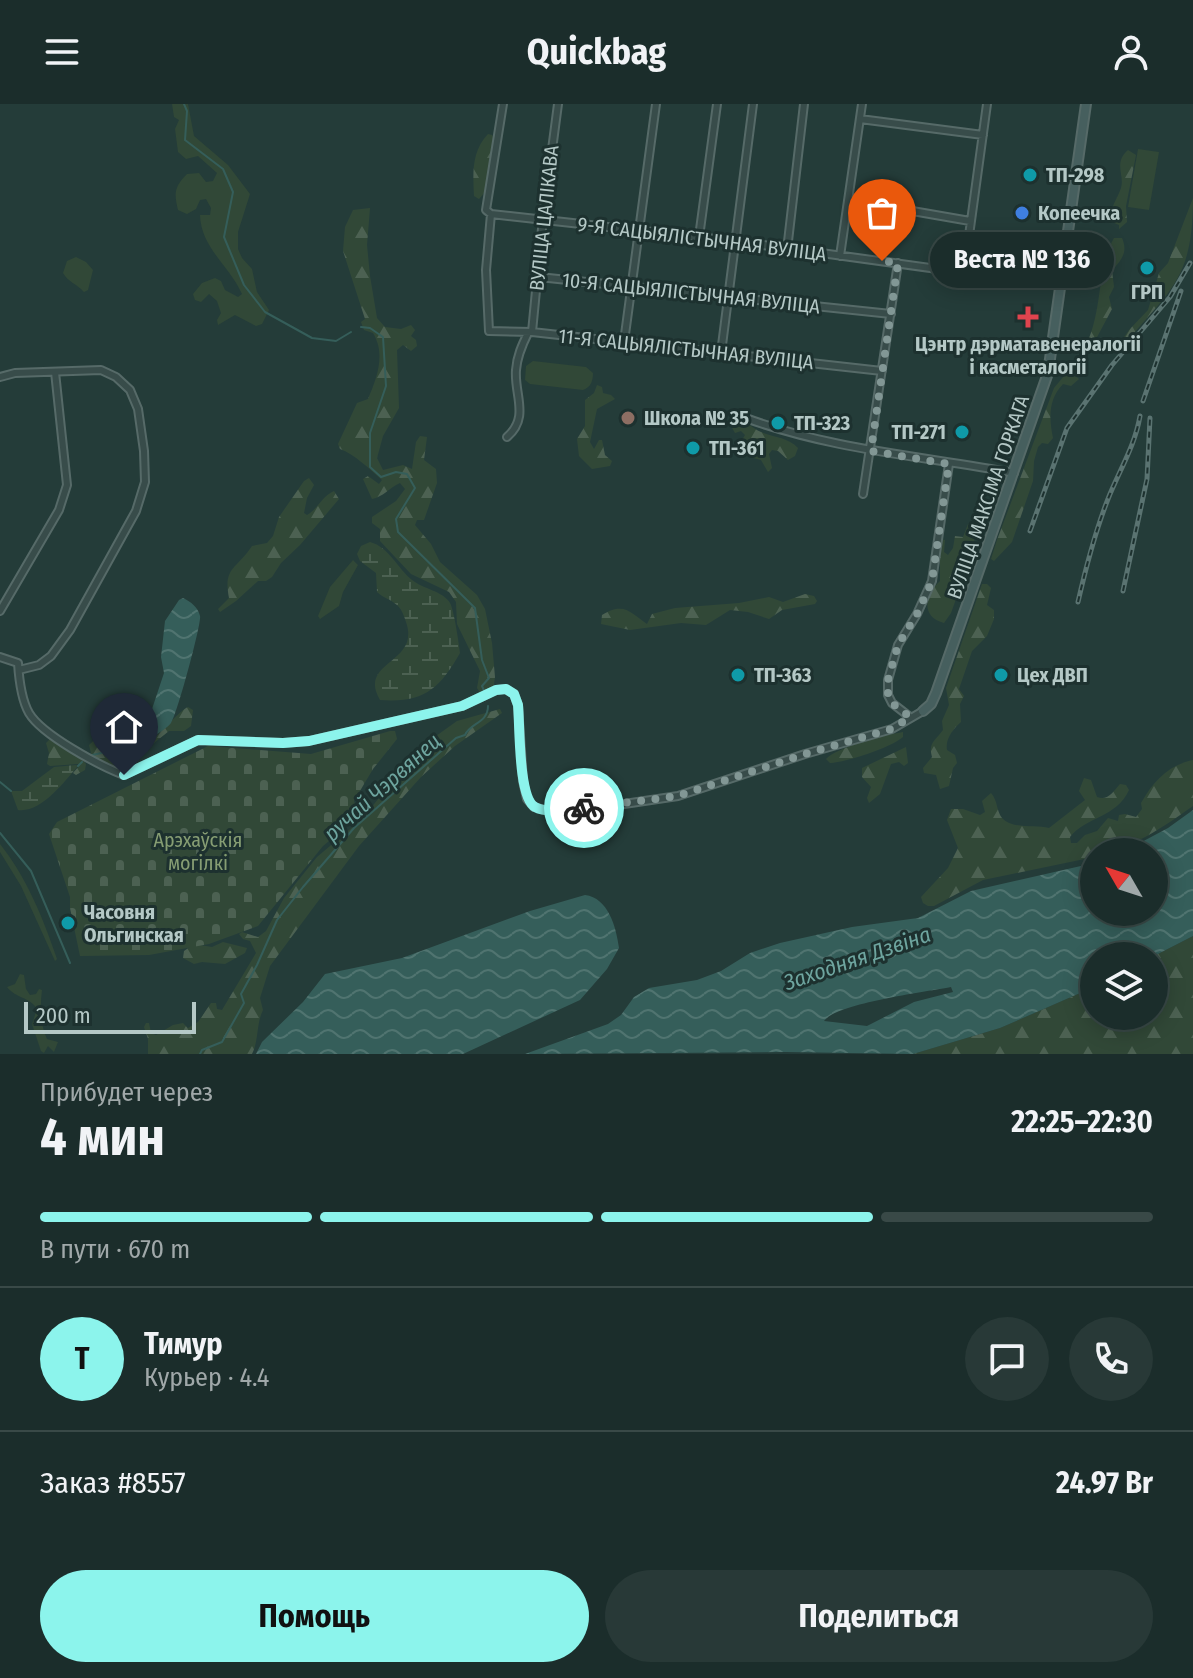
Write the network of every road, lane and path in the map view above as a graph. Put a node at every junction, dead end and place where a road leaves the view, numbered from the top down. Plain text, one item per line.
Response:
1 (503, 104) edge
2 (558, 104) edge
3 (656, 104) edge
4 (717, 104) edge
5 (753, 104) edge
6 (804, 104) edge
7 (862, 104) edge
8 (987, 104) edge
9 (1088, 104) edge
10 (860, 119) junction
11 (983, 135) junction
12 (849, 200) junction
13 (489, 212) junction
14 (543, 218) junction
15 (970, 221) junction
16 (640, 231) junction
17 (699, 237) junction
18 (734, 241) junction
19 (787, 250) junction
20 (840, 256) junction
21 (898, 263) junction
22 (964, 272) junction
23 (539, 277) junction
24 (1061, 286) junction
25 (632, 287) junction
26 (729, 297) junction
27 (891, 314) junction
28 (530, 332) junction
29 (624, 342) junction
30 (721, 353) junction
31 (882, 371) junction
32 (55, 372) junction
33 (0, 377) edge
34 (743, 417) dead end
35 (507, 437) dead end
36 (871, 451) junction
37 (949, 464) junction
38 (1014, 473) junction
39 (863, 494) dead end
40 (0, 611) edge
41 (0, 657) edge
42 (19, 670) junction
43 (923, 711) joint
44 (910, 717) junction

1 - 13 street
2 - 14 street, ВУЛІЦА ЦАЛІКАВА
3 - 16 street
4 - 17 street
5 - 18 street
6 - 19 street
7 - 10 street
8 - 11 street
9 - 24 main road, ВУЛІЦА МАКСІМА ГОРКАГА
10 - 11 street
10 - 12 street
11 - 15 street
12 - 15 street
12 - 20 street
13 - 14 street, 9-Я САЦЫЯЛІСТЫЧНАЯ ВУЛІЦА
13 - 28 street, 11-Я САЦЫЯЛІСТЫЧНАЯ ВУЛІЦА
14 - 16 street, 9-Я САЦЫЯЛІСТЫЧНАЯ ВУЛІЦА
14 - 23 street, ВУЛІЦА ЦАЛІКАВА
15 - 22 street
16 - 17 street, 9-Я САЦЫЯЛІСТЫЧНАЯ ВУЛІЦА
16 - 25 street
17 - 18 street, 9-Я САЦЫЯЛІСТЫЧНАЯ ВУЛІЦА
18 - 19 street, 9-Я САЦЫЯЛІСТЫЧНАЯ ВУЛІЦА
18 - 26 street
19 - 20 street, 9-Я САЦЫЯЛІСТЫЧНАЯ ВУЛІЦА
20 - 21 street, 9-Я САЦЫЯЛІСТЫЧНАЯ ВУЛІЦА
21 - 22 street, 9-Я САЦЫЯЛІСТЫЧНАЯ ВУЛІЦА
21 - 27 street
22 - 24 street, 9-Я САЦЫЯЛІСТЫЧНАЯ ВУЛІЦА
23 - 25 street, 10-Я САЦЫЯЛІСТЫЧНАЯ ВУЛІЦА
23 - 28 street, ВУЛІЦА ЦАЛІКАВА
24 - 38 main road, ВУЛІЦА МАКСІМА ГОРКАГА
25 - 26 street, 10-Я САЦЫЯЛІСТЫЧНАЯ ВУЛІЦА
25 - 29 street
26 - 27 street, 10-Я САЦЫЯЛІСТЫЧНАЯ ВУЛІЦА
26 - 30 street
27 - 31 street
28 - 29 street, 11-Я САЦЫЯЛІСТЫЧНАЯ ВУЛІЦА
28 - 35 street, ВУЛІЦА ЦАЛІКАВА
29 - 30 street, 11-Я САЦЫЯЛІСТЫЧНАЯ ВУЛІЦА
30 - 31 street, 11-Я САЦЫЯЛІСТЫЧНАЯ ВУЛІЦА
31 - 36 street
32 - 33 street
32 - 40 street
32 - 42 street
34 - 36 street
36 - 37 street
36 - 39 street
37 - 38 street
37 - 44 street
38 - 43 main road, ВУЛІЦА МАКСІМА ГОРКАГА
41 - 42 street
42 - 44 street
43 - 44 street

